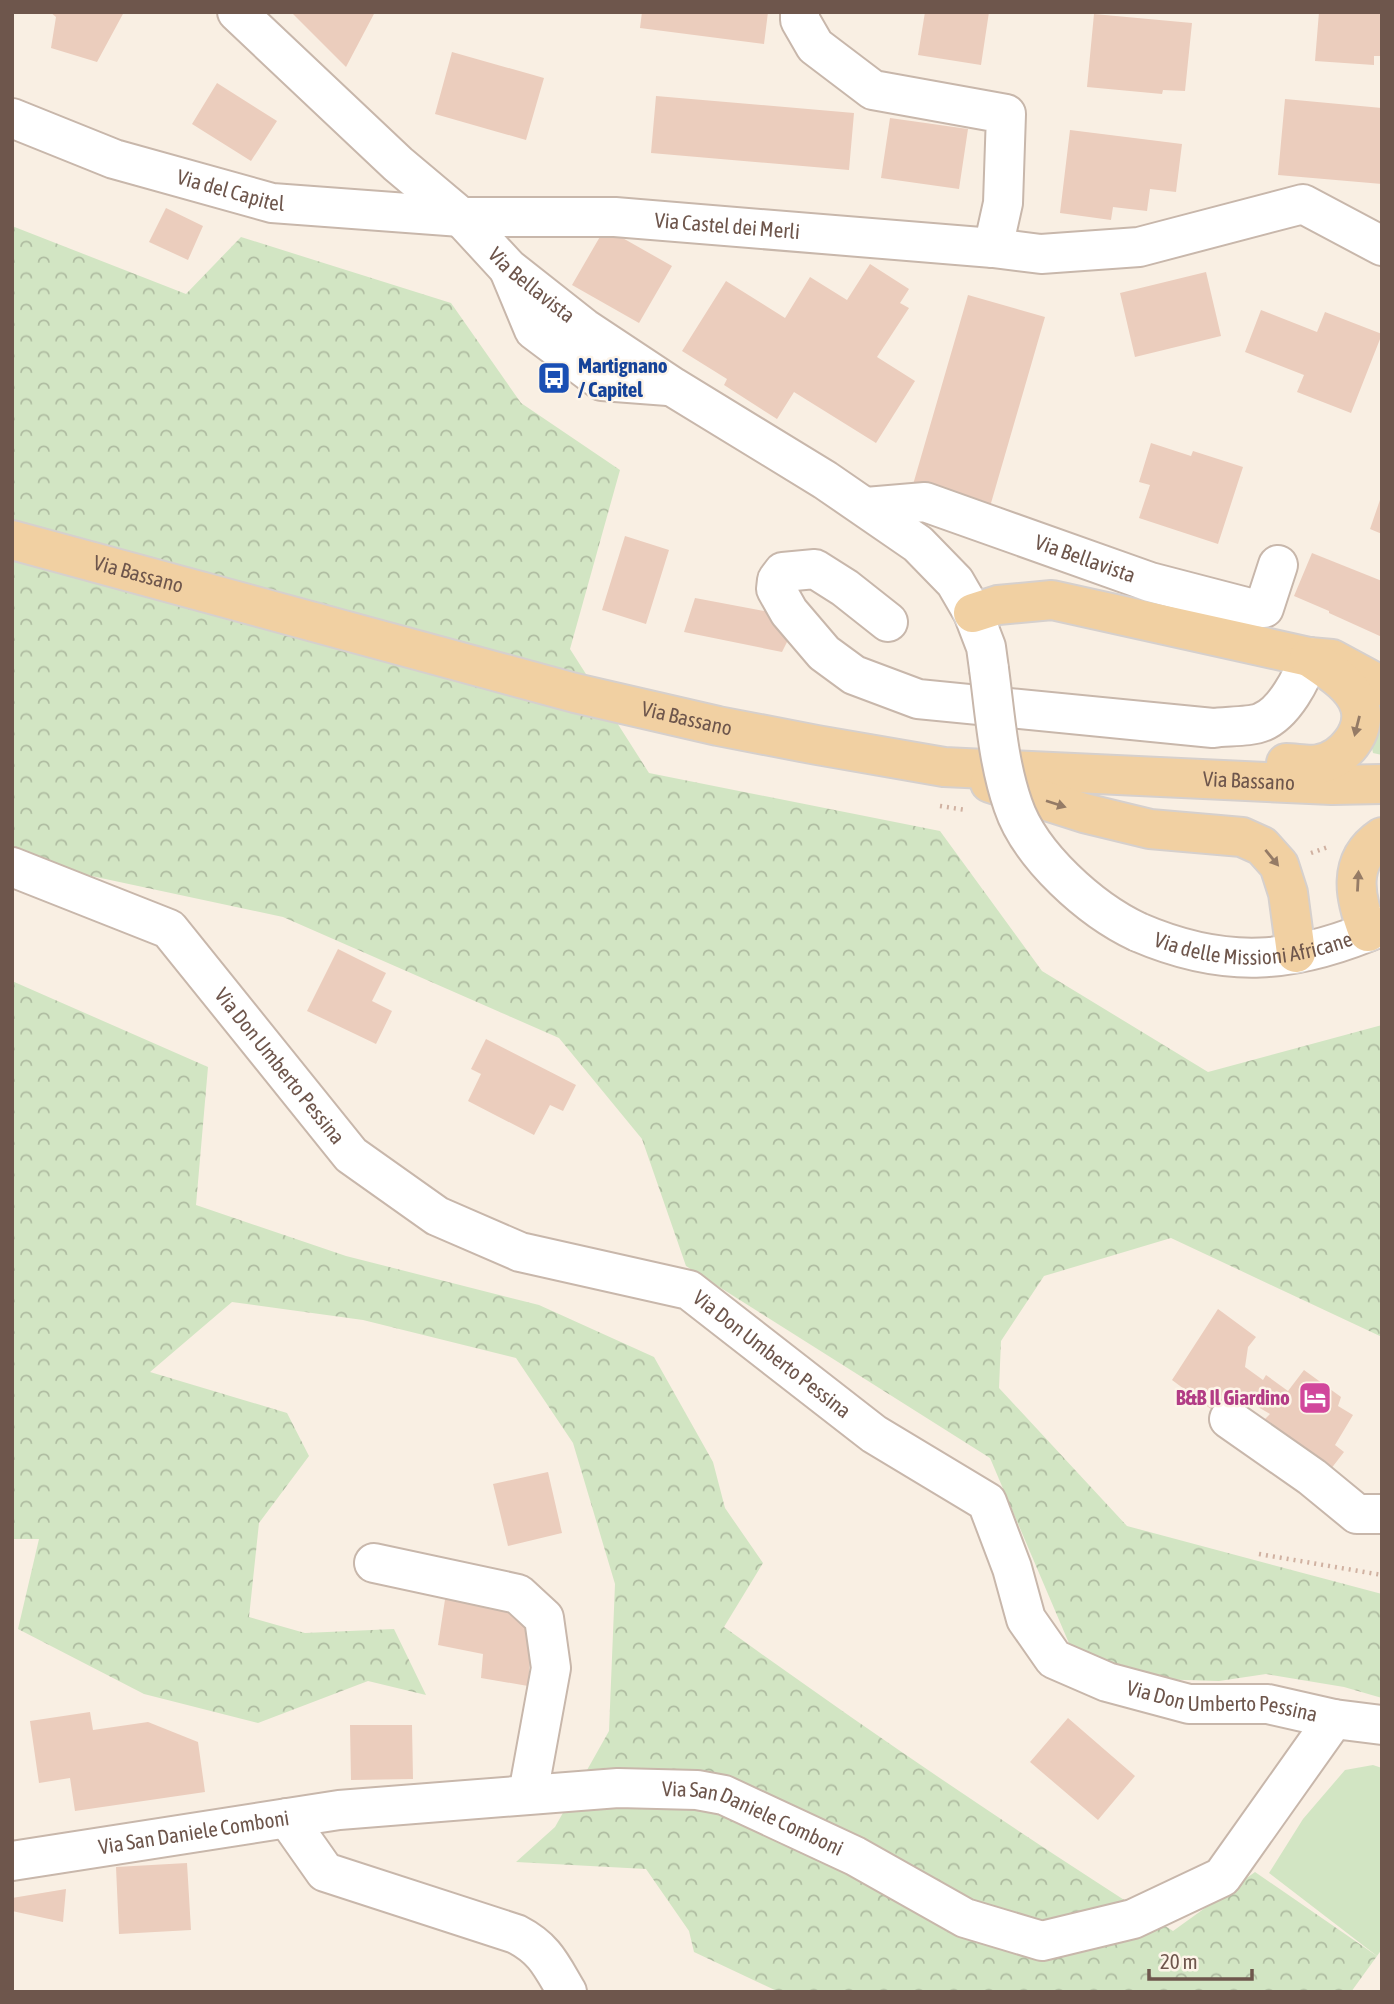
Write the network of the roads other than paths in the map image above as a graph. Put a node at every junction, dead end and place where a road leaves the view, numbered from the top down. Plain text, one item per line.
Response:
1 (237, 12) edge
2 (800, 12) edge
3 (12, 118) edge
4 (461, 217) junction
5 (1382, 246) edge
6 (993, 248) junction
7 (866, 508) junction
8 (12, 540) edge
9 (1278, 565) dead end
10 (973, 613) junction
11 (888, 622) dead end
12 (1309, 657) junction
13 (1382, 687) edge
14 (944, 767) junction
15 (1382, 784) edge
16 (1013, 807) joint
17 (1382, 837) edge
18 (12, 867) edge
19 (1375, 929) edge
20 (1296, 953) junction
21 (1229, 1419) dead end
22 (1382, 1514) edge
23 (374, 1563) dead end
24 (1335, 1719) junction
25 (1382, 1725) edge
26 (528, 1794) junction
27 (287, 1818) junction
28 (12, 1861) edge
29 (567, 1992) edge

1 - 4 street, Via Bellavista
2 - 6 street
3 - 4 street, Via del Capitel
4 - 6 street, Via Castel dei Merli
4 - 7 street, Via Bellavista
5 - 6 street, Via Castel dei Merli
7 - 9 street, Via Bellavista
7 - 10 street, Via Bellavista
8 - 14 main road, Via Bassano
10 - 12 main road
10 - 16 street, Via Bellavista, bridge
11 - 12 street
12 - 13 main road
12 -> 14 main road
14 - 15 main road, Via Bassano
14 -> 20 main road
16 - 20 street, Via delle Missioni Africane, bridge
19 -> 17 main road
18 - 24 street, Via Don Umberto Pessina
19 - 20 street, Via delle Missioni Africane
21 - 22 street
23 - 26 street
24 - 25 street
24 - 26 street, Via San Daniele Comboni
26 - 27 street, Via San Daniele Comboni
27 - 28 street, Via San Daniele Comboni
27 - 29 street

